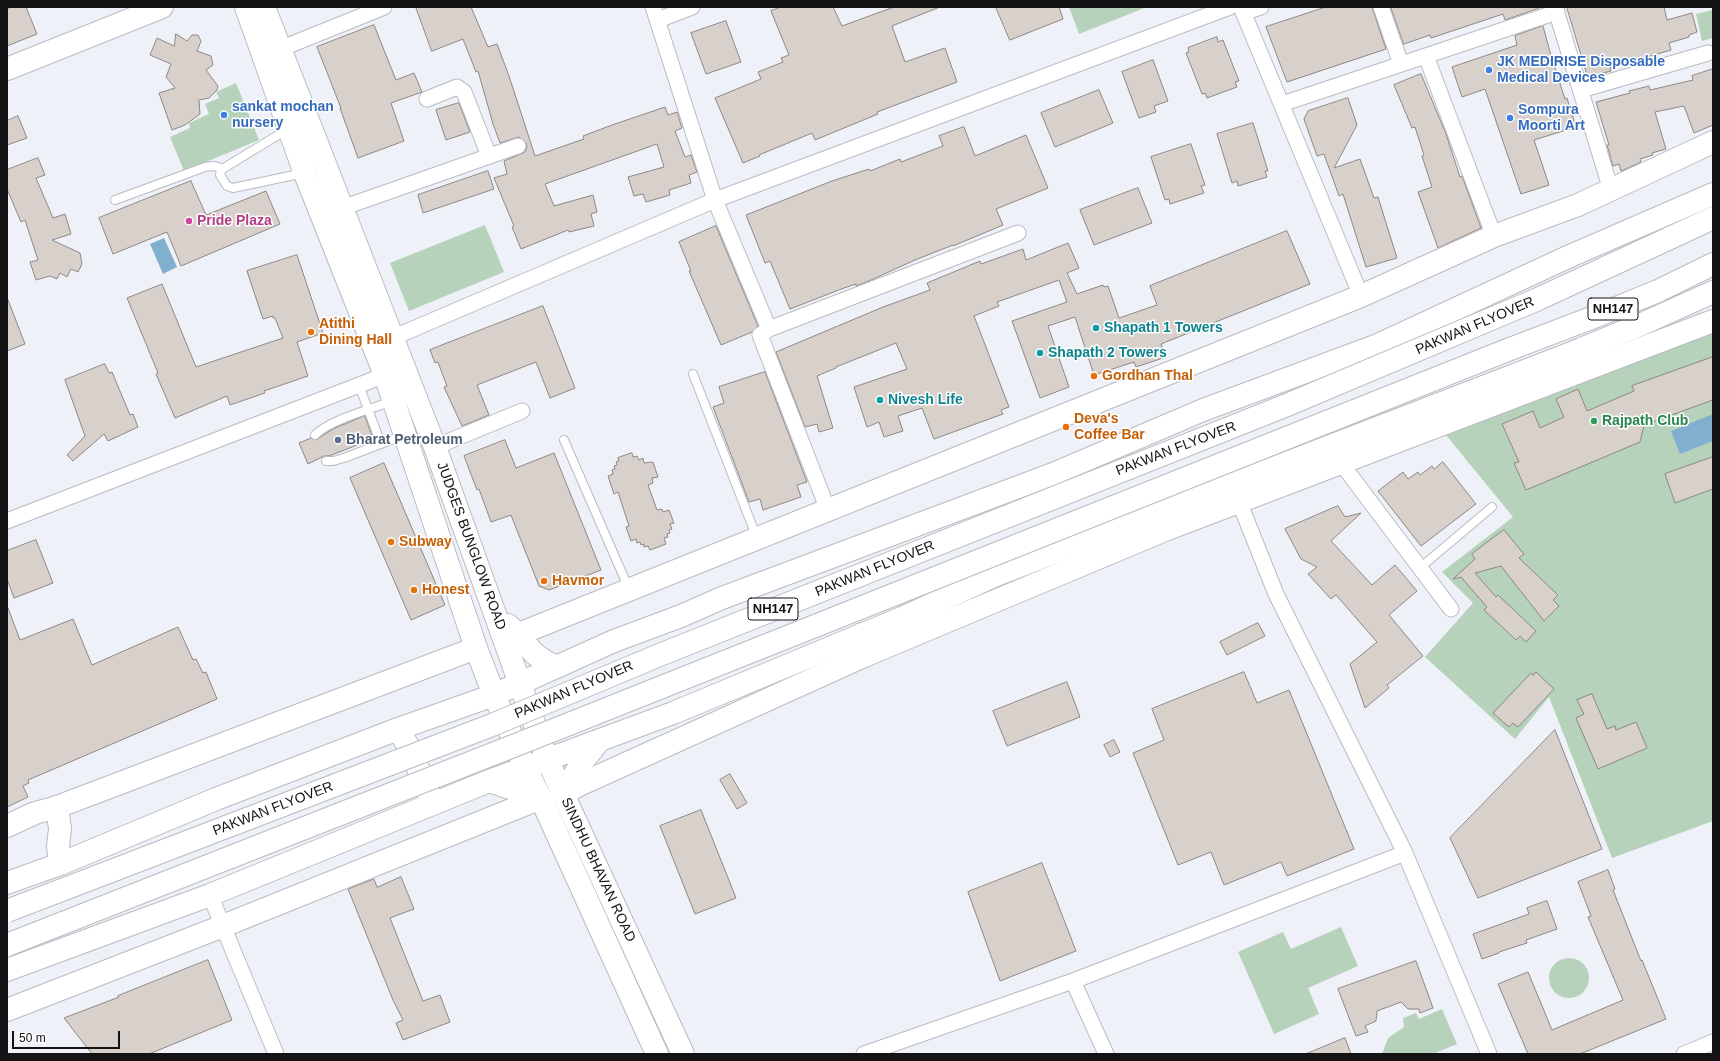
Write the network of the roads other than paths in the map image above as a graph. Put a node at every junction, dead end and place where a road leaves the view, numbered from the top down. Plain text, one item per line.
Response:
1 (162, 7) edge
2 (246, 7) edge
3 (264, 7) edge
4 (384, 7) edge
5 (692, 7) edge
6 (1261, 7) edge
7 (1381, 7) edge
8 (1238, 9) edge
9 (1556, 9) edge
10 (656, 13) edge
11 (280, 49) junction
12 (1708, 53) dead end
13 (1426, 56) junction
14 (1401, 64) junction
15 (7, 69) edge
16 (1581, 90) junction
17 (427, 99) dead end
18 (1282, 104) junction
19 (289, 128) junction
20 (1713, 142) edge
21 (518, 146) dead end
22 (489, 156) junction
23 (220, 171) junction
24 (305, 173) junction
25 (1612, 190) junction
26 (1713, 194) edge
27 (115, 200) dead end
28 (715, 200) junction
29 (342, 208) junction
30 (1713, 218) edge
31 (1018, 233) dead end
32 (1494, 236) junction
33 (1713, 264) edge
34 (1713, 292) edge
35 (1361, 296) junction
36 (1713, 321) edge
37 (769, 329) junction
38 (382, 342) junction
39 (394, 371) junction
40 (693, 374) dead end
41 (359, 385) junction
42 (393, 400) junction
43 (368, 410) junction
44 (522, 411) dead end
45 (405, 434) junction
46 (315, 435) dead end
47 (564, 440) dead end
48 (381, 444) junction
49 (435, 447) junction
50 (326, 461) dead end
51 (1341, 463) junction
52 (1235, 492) junction
53 (1492, 507) dead end
54 (828, 510) junction
55 (7, 521) edge
56 (758, 538) junction
57 (1420, 567) junction
58 (629, 590) junction
59 (1451, 609) dead end
60 (496, 616) junction
61 (519, 634) junction
62 (865, 644) junction
63 (476, 648) junction
64 (556, 667) junction
65 (519, 684) junction
66 (494, 695) junction
67 (398, 729) junction
68 (599, 741) junction
69 (547, 759) junction
70 (526, 769) junction
71 (489, 782) junction
72 (563, 794) junction
73 (541, 798) junction
74 (434, 805) junction
75 (57, 807) junction
76 (7, 826) edge
77 (1405, 853) junction
78 (60, 864) junction
79 (7, 883) edge
80 (210, 895) junction
81 (7, 911) edge
82 (223, 926) junction
83 (7, 945) edge
84 (7, 970) edge
85 (1073, 981) junction
86 (7, 1010) edge
87 (1713, 1042) edge
88 (276, 1054) edge
89 (657, 1054) edge
90 (683, 1054) edge
91 (864, 1054) edge
92 (1106, 1054) edge
93 (1489, 1054) edge
94 (1684, 1054) edge

1 - 15 main road
2 - 19 main road, JUDGES BUNGLOW ROAD
3 - 11 main road, JUDGES BUNGLOW ROAD
4 - 11 street
5 - 10 street
6 - 8 street
7 - 14 street
8 - 18 street
8 - 28 street
9 - 13 street
9 - 16 street
10 - 28 street
11 - 29 main road, JUDGES BUNGLOW ROAD
12 - 16 street
13 - 14 street
13 - 32 street
14 - 18 street
16 - 25 street
17 - 22 street
18 - 35 street
19 - 23 lane
19 - 24 main road, JUDGES BUNGLOW ROAD
20 - 25 main road
21 - 22 street
22 - 29 street
23 - 24 lane
23 - 27 lane
24 - 38 main road, JUDGES BUNGLOW ROAD
25 - 32 main road
26 - 64 main road
28 - 37 street
28 - 38 street
29 - 38 main road, JUDGES BUNGLOW ROAD
30 - 81 main road, PAKWAN FLYOVER / NH147, bridge
31 - 37 street
32 - 35 main road
33 - 83 main road, PAKWAN FLYOVER / NH147, bridge
34 - 52 main road
35 - 54 main road
36 - 51 main road
37 - 54 street
38 - 39 main road, JUDGES BUNGLOW ROAD
39 - 41 street
39 - 42 main road, JUDGES BUNGLOW ROAD
39 - 49 main road, JUDGES BUNGLOW ROAD
40 - 56 lane
41 - 43 lane
41 - 55 street
42 - 43 lane
42 - 45 main road, JUDGES BUNGLOW ROAD
43 - 46 lane
43 - 48 lane
44 - 49 street
45 - 48 lane
45 - 63 main road, JUDGES BUNGLOW ROAD
47 - 58 lane
48 - 50 lane
49 - 60 main road, JUDGES BUNGLOW ROAD
51 - 52 main road
51 - 57 street
52 - 62 main road
52 - 77 street
53 - 57 lane
54 - 56 main road
56 - 58 main road
57 - 59 street
58 - 61 main road
60 - 61 main road
60 - 65 main road, JUDGES BUNGLOW ROAD
61 - 64 main road
62 - 68 main road
62 - 72 main road
63 - 66 main road, JUDGES BUNGLOW ROAD
63 - 75 main road
64 - 65 main road
65 - 66 main road
65 - 69 main road, SINDHU BHAVAN ROAD
66 - 67 main road
66 - 70 main road, SINDHU BHAVAN ROAD
67 - 74 main road
67 - 78 main road
68 - 69 main road
68 - 72 main road
69 - 70 main road
69 - 72 main road, SINDHU BHAVAN ROAD
70 - 71 main road
70 - 73 main road, SINDHU BHAVAN ROAD
71 - 73 main road
71 - 74 main road
72 - 90 main road, SINDHU BHAVAN ROAD
73 - 82 main road
73 - 89 main road, SINDHU BHAVAN ROAD
74 - 80 main road
75 - 76 main road
75 - 78 main road
77 - 85 street
77 - 93 street
78 - 79 main road
80 - 82 street
80 - 84 main road
82 - 86 main road
82 - 88 street
85 - 91 street
85 - 92 street
87 - 94 street

